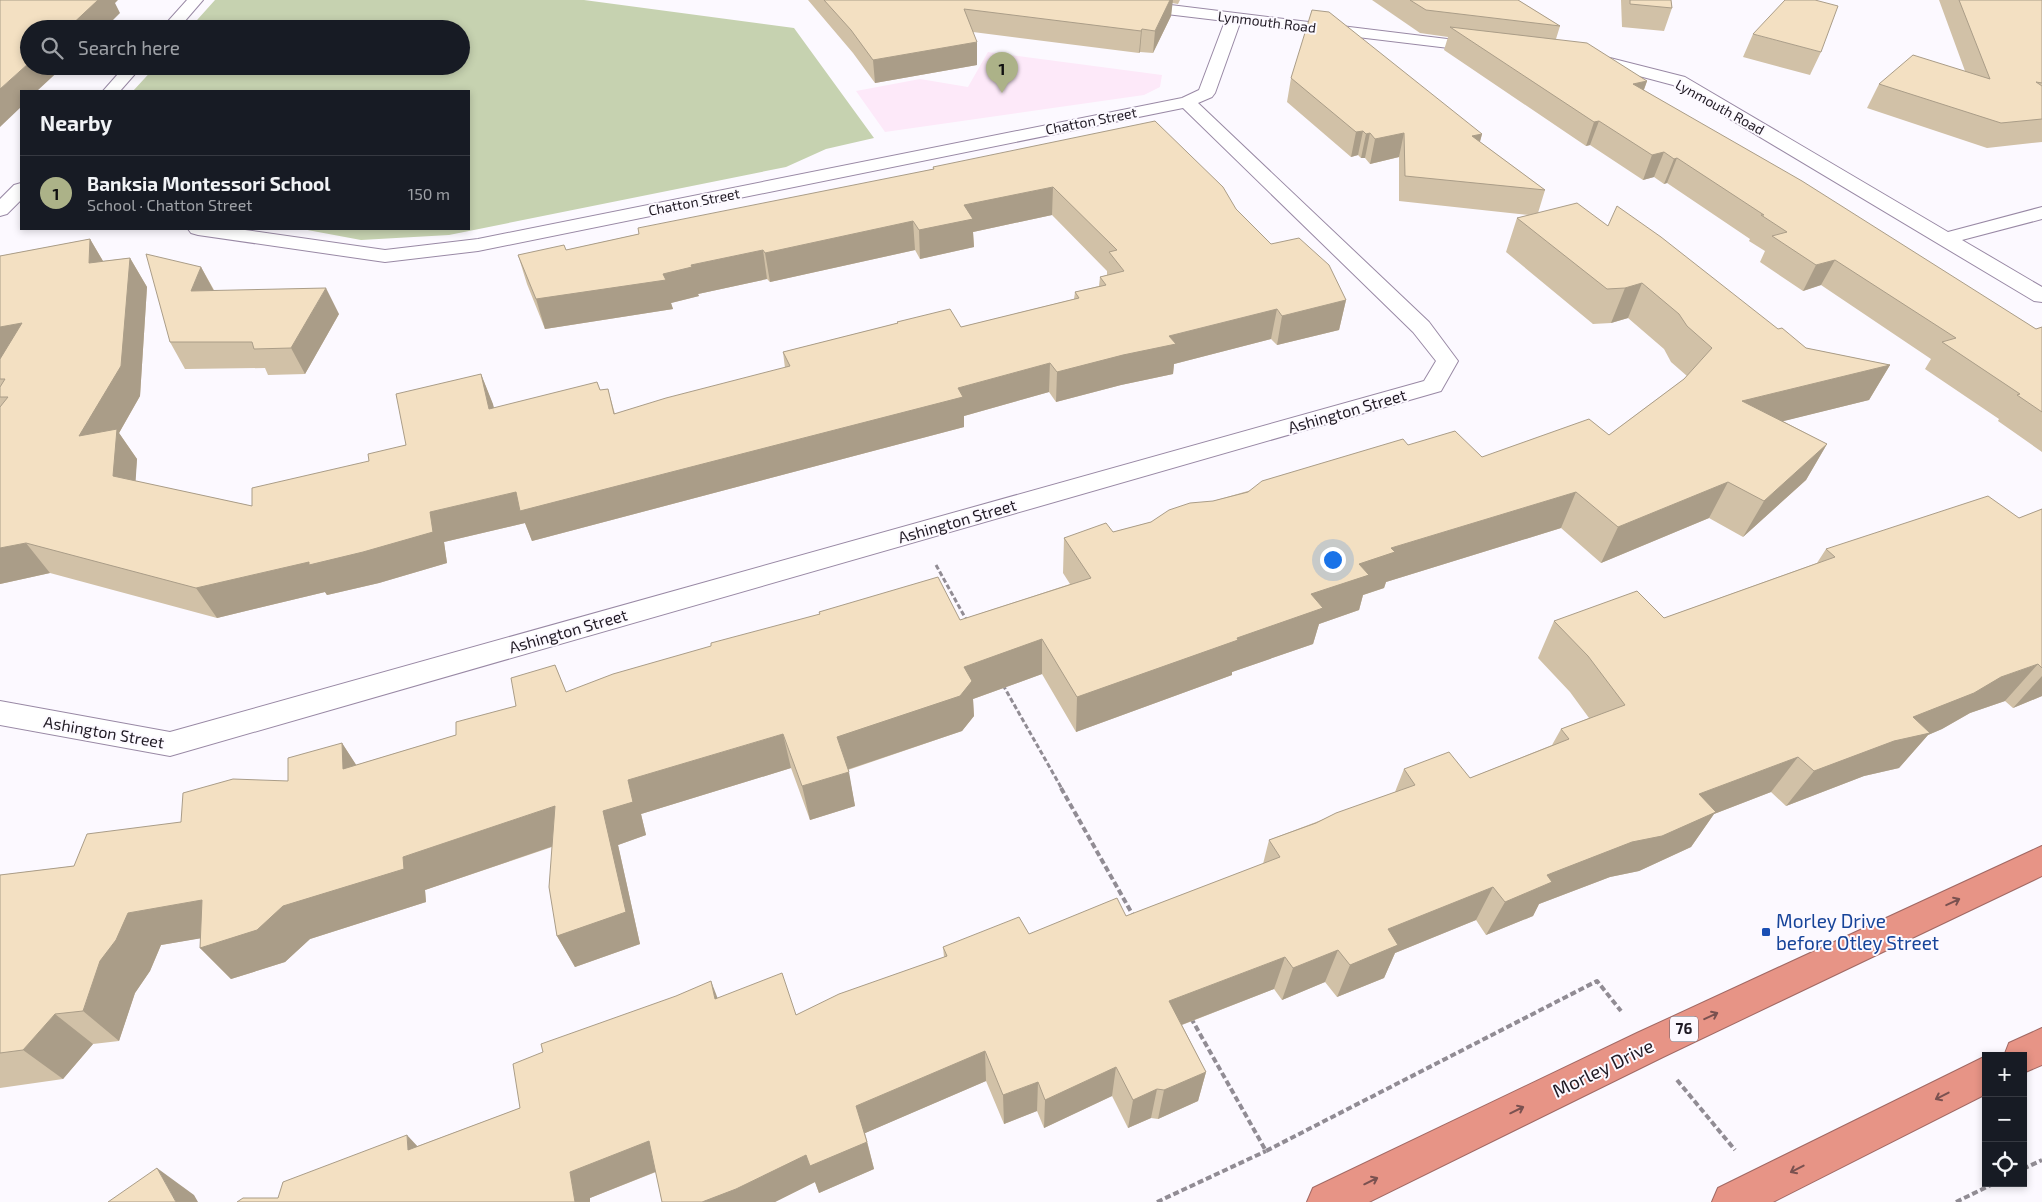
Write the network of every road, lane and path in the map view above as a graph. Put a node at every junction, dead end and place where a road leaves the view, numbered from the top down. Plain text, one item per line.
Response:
1 (195, 0) edge
2 (1090, 0) edge
3 (1234, 18) junction
4 (177, 20) edge
5 (1501, 50) edge
6 (1571, 58) edge
7 (126, 75) edge
8 (112, 90) edge
9 (1187, 102) junction
10 (20, 190) edge
11 (0, 210) edge
12 (2042, 213) edge
13 (205, 230) edge
14 (1948, 238) junction
15 (2042, 296) edge
16 (917, 532) junction
17 (970, 627) edge
18 (999, 678) edge
19 (0, 713) edge
20 (2042, 860) edge
21 (1135, 919) edge
22 (1188, 1014) edge
23 (1650, 1045) junction
24 (2042, 1046) edge
25 (2027, 1054) edge
26 (1982, 1076) edge
27 (1266, 1151) junction
28 (2042, 1160) edge
29 (2027, 1167) edge
30 (1986, 1187) edge
31 (1748, 1194) edge
32 (1157, 1202) edge
33 (1327, 1202) edge
34 (1956, 1202) edge

1 - 4 street
2 - 3 street, Lynmouth Road
3 - 5 street, Lynmouth Road
3 - 9 street
6 - 14 street, Lynmouth Road
7 - 8 street
9 - 13 street, Chatton Street
9 - 16 street, Ashington Street
10 - 11 street
12 - 14 street
14 - 15 street, Lynmouth Road
16 - 17 path
16 - 19 street, Ashington Street
18 - 21 path
23 -> 20 highway, Morley Drive / 76
22 - 27 path
23 - 27 path
23 - 31 path
33 -> 23 highway, Morley Drive / 76
24 - 25 highway
26 -> 31 highway
27 - 32 path
28 - 29 path
30 - 34 path

